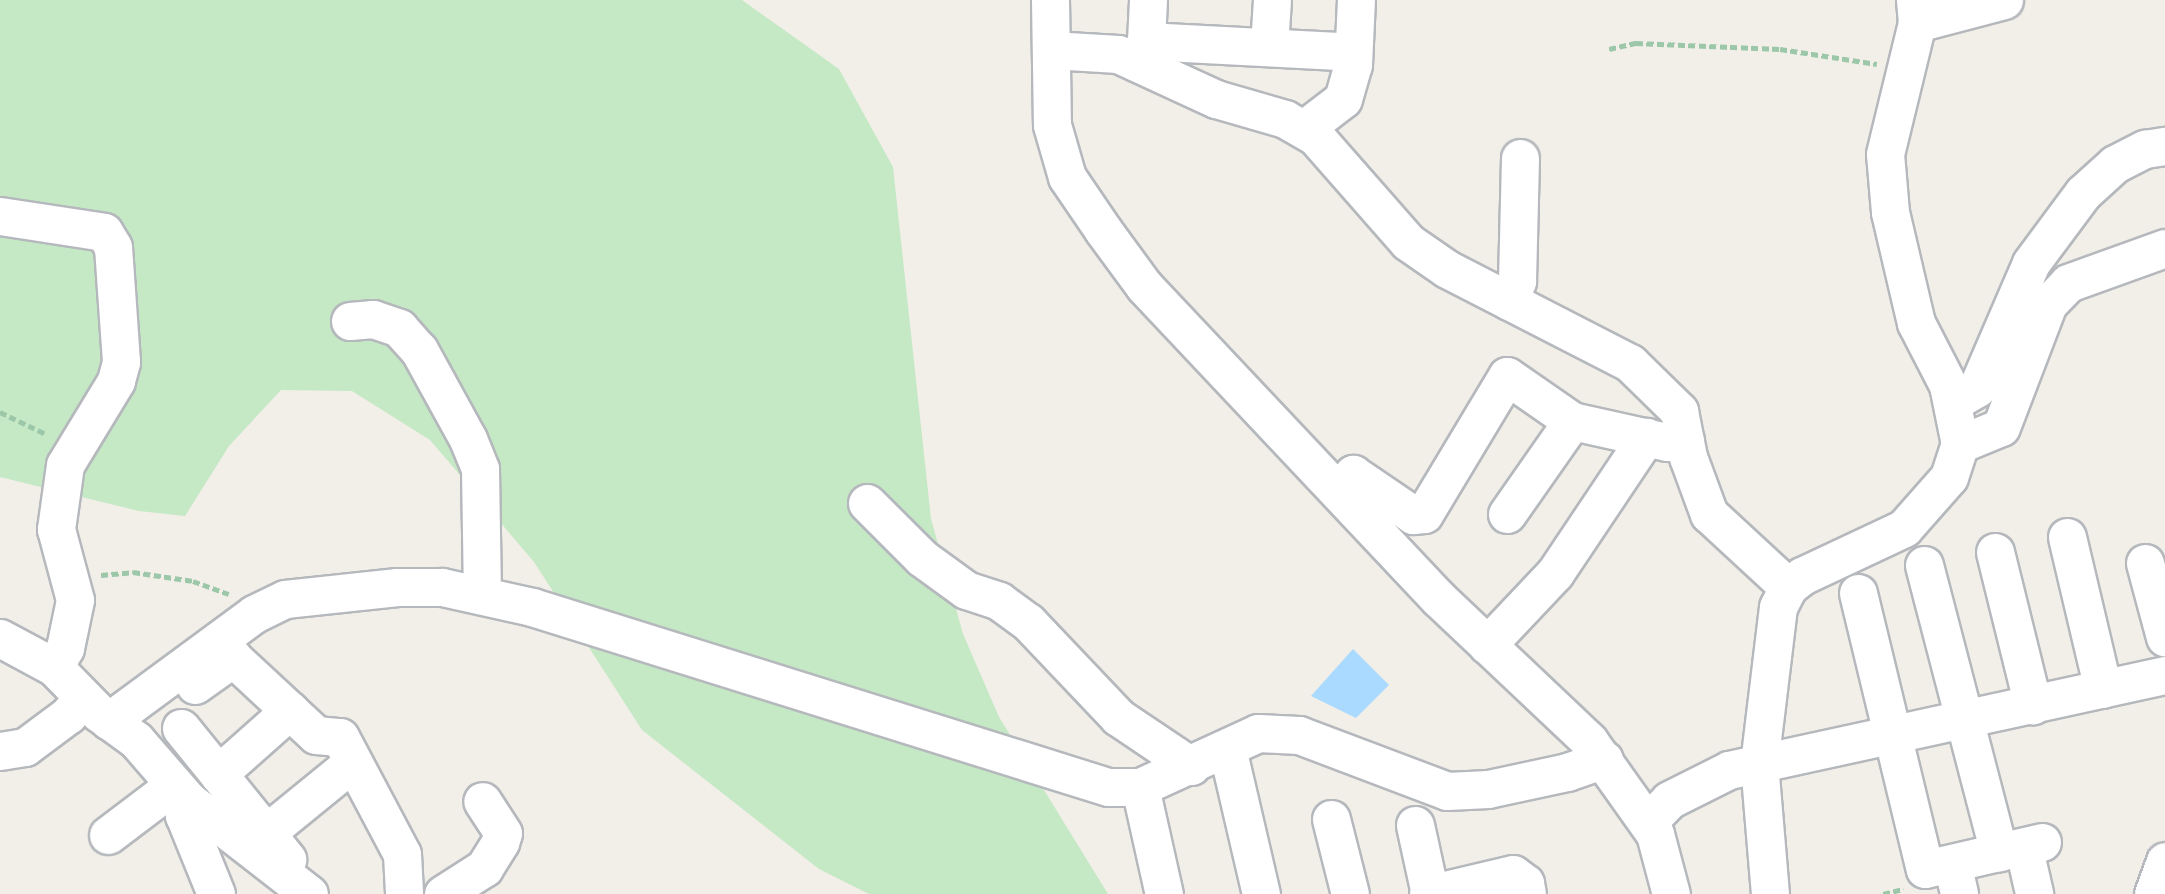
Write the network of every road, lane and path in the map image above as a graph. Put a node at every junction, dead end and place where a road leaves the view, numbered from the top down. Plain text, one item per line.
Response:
1 (1050, 0) edge
2 (1148, 0) edge
3 (1272, 0) edge
4 (1356, 0) edge
5 (2004, 0) edge
6 (1916, 11) edge
7 (1269, 46) junction
8 (1609, 48) dead end
9 (1051, 50) junction
10 (1141, 52) junction
11 (1353, 52) junction
12 (1905, 69) junction
13 (1304, 129) junction
14 (2165, 146) edge
15 (1520, 158) dead end
16 (0, 216) edge
17 (2163, 259) edge
18 (1509, 301) junction
19 (350, 321) dead end
20 (1953, 402) junction
21 (0, 412) edge
22 (1572, 421) junction
23 (1646, 438) junction
24 (1685, 440) junction
25 (1960, 444) junction
26 (67, 461) junction
27 (1337, 490) junction
28 (867, 503) dead end
29 (1507, 514) dead end
30 (2067, 537) dead end
31 (1995, 552) dead end
32 (2145, 563) dead end
33 (1924, 565) dead end
34 (71, 585) junction
35 (1788, 587) junction
36 (1858, 593) dead end
37 (482, 594) junction
38 (265, 608) junction
39 (2165, 637) edge
40 (0, 638) edge
41 (1487, 645) junction
42 (54, 667) junction
43 (2165, 675) edge
44 (2103, 689) junction
45 (2033, 705) junction
46 (290, 710) junction
47 (105, 717) junction
48 (1965, 720) junction
49 (181, 728) dead end
50 (1892, 736) junction
51 (1227, 748) junction
52 (0, 751) edge
53 (1604, 759) junction
54 (353, 762) junction
55 (1759, 764) junction
56 (1191, 766) junction
57 (218, 774) junction
58 (1140, 787) junction
59 (181, 792) junction
60 (482, 801) dead end
61 (1331, 820) dead end
62 (1648, 822) junction
63 (1415, 825) dead end
64 (266, 833) junction
65 (108, 835) dead end
66 (2022, 851) junction
67 (2165, 862) edge
68 (303, 890) edge
69 (1434, 893) edge
70 (216, 894) edge
71 (404, 894) edge
72 (443, 894) edge
73 (1164, 894) edge
74 (1261, 894) edge
75 (1350, 894) edge
76 (1527, 894) edge
77 (1671, 894) edge
78 (1770, 894) edge
79 (2034, 894) edge
80 (2153, 894) edge

1 - 9 street
2 - 10 street
3 - 7 street
4 - 11 street
5 - 6 street
6 - 12 street
7 - 10 street
7 - 11 street
8 - 12 path
9 - 10 street
9 - 27 street
10 - 13 street
11 - 13 street
12 - 20 street
13 - 18 street
14 - 20 street
15 - 18 street
16 - 26 street
17 - 25 street
18 - 24 street
19 - 37 street
20 - 25 street
21 - 26 path
22 - 23 street
22 - 27 street
22 - 29 street
23 - 24 street
23 - 41 street
24 - 35 street
25 - 35 street
26 - 34 street
27 - 41 street
28 - 56 street
30 - 44 street
31 - 45 street
32 - 39 street
33 - 48 street
34 - 38 path
34 - 42 street
35 - 55 street
36 - 50 street
37 - 38 street
37 - 58 street
38 - 47 street
40 - 42 street
41 - 53 street
42 - 47 street
43 - 44 street
44 - 45 street
45 - 48 street
46 - 47 street
46 - 54 street
46 - 57 street
47 - 52 street
47 - 59 street
48 - 50 street
48 - 66 street
49 - 57 street
50 - 55 street
50 - 66 street
51 - 53 street
51 - 56 street
51 - 74 street
53 - 62 street
54 - 64 street
54 - 71 street
55 - 62 street
55 - 78 street
56 - 58 street
57 - 64 street
58 - 73 street
59 - 65 street
59 - 68 street
59 - 70 street
60 - 72 street
61 - 75 street
62 - 77 street
63 - 69 street
64 - 68 street
66 - 79 street
67 - 80 street
69 - 76 street

